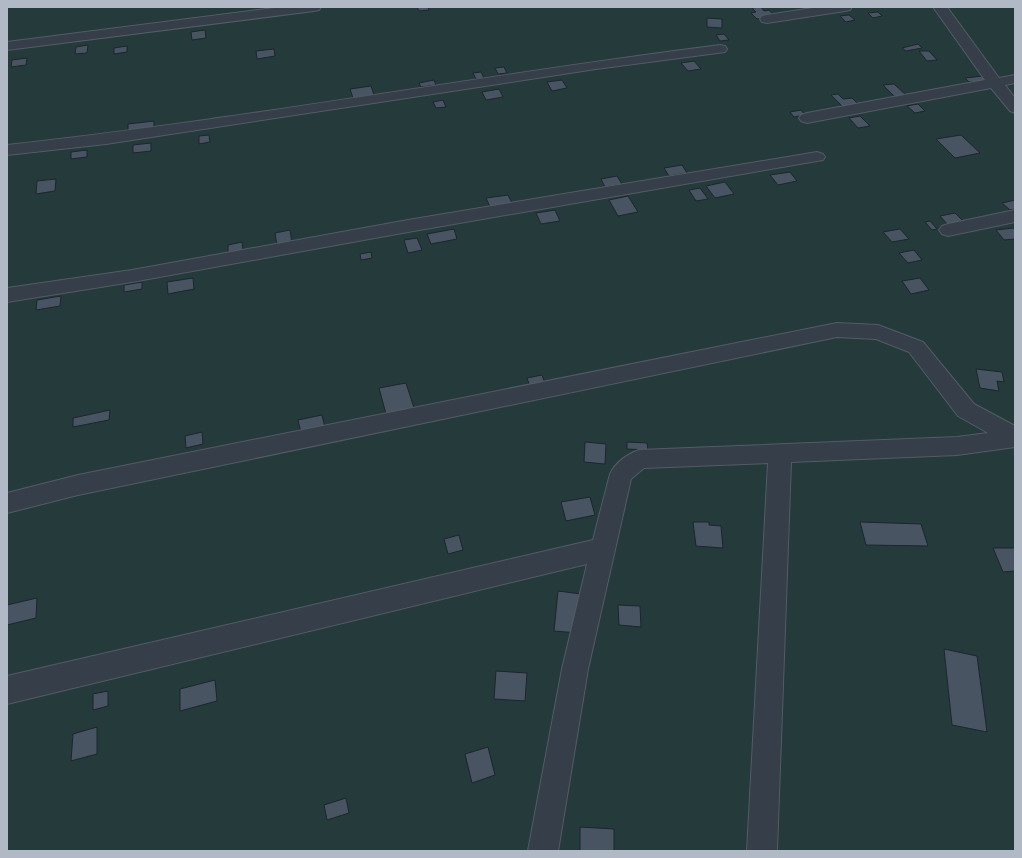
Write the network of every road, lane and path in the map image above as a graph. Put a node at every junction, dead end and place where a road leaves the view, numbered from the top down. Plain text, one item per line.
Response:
1 (314, 7) edge
2 (845, 7) edge
3 (940, 7) edge
4 (767, 19) dead end
5 (7, 46) edge
6 (720, 49) dead end
7 (1015, 79) edge
8 (995, 83) junction
9 (1015, 108) edge
10 (807, 118) dead end
11 (7, 150) edge
12 (818, 157) dead end
13 (1015, 216) edge
14 (948, 230) dead end
15 (7, 295) edge
16 (1015, 437) edge
17 (780, 454) junction
18 (7, 502) edge
19 (603, 549) junction
20 (7, 690) edge
21 (543, 851) edge
22 (762, 851) edge

1 - 5 lane
2 - 4 lane
3 - 8 lane
6 - 11 lane
7 - 8 lane
8 - 9 lane
8 - 10 lane
12 - 15 lane
13 - 14 lane
16 - 17 lane
16 - 18 lane
17 - 19 lane
17 - 22 lane
19 - 20 lane
19 - 21 lane

